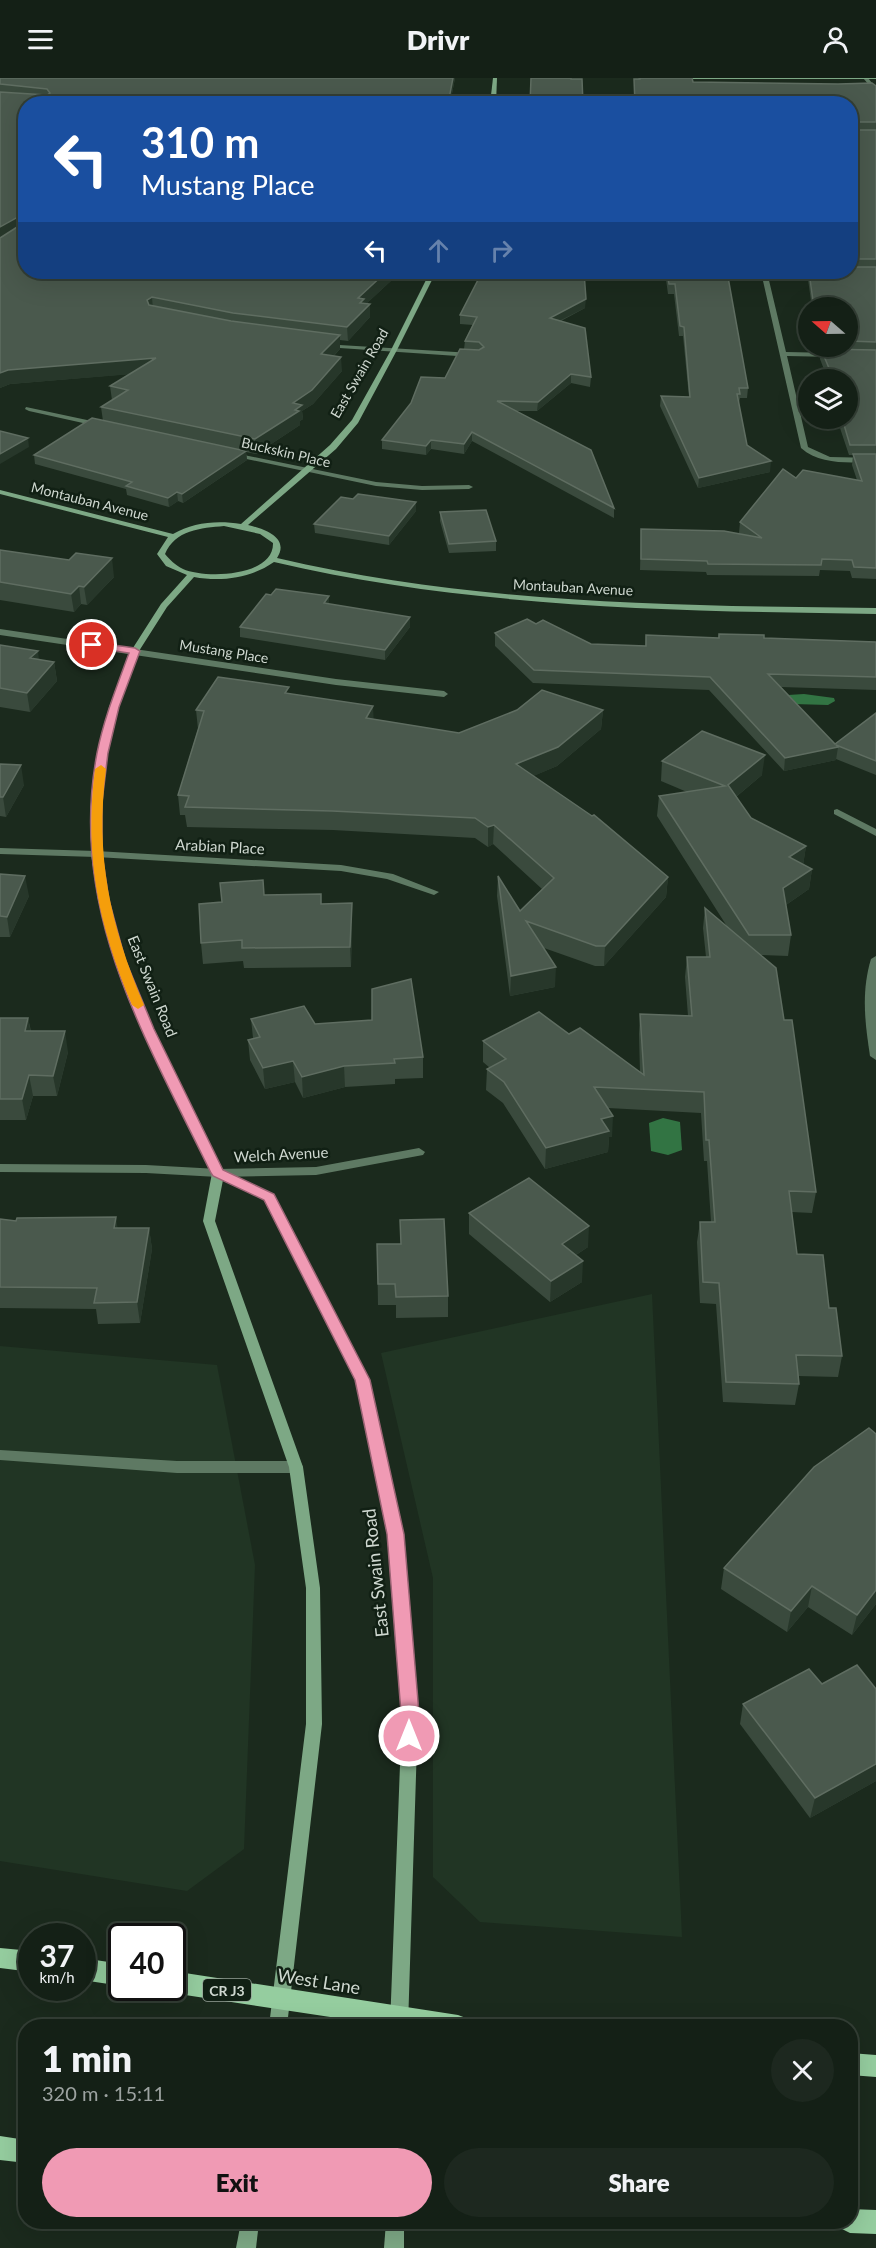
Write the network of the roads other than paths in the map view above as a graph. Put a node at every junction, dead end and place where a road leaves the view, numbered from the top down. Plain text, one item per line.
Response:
1 (495, 78) edge
2 (646, 78) edge
3 (728, 78) edge
4 (865, 78) edge
5 (876, 78) edge
6 (876, 91) edge
7 (494, 96) edge
8 (430, 279) edge
9 (766, 279) edge
10 (322, 345) edge
11 (394, 350) junction
12 (782, 354) junction
13 (798, 354) edge
14 (478, 355) edge
15 (29, 409) dead end
16 (108, 426) edge
17 (221, 451) edge
18 (876, 460) edge
19 (307, 470) junction
20 (469, 487) dead end
21 (0, 492) edge
22 (243, 526) junction
23 (173, 536) junction
24 (272, 559) junction
25 (192, 575) junction
26 (876, 611) edge
27 (0, 632) edge
28 (135, 651) junction
29 (444, 694) dead end
30 (837, 812) dead end
31 (876, 833) edge
32 (0, 851) edge
33 (96, 854) junction
34 (434, 892) dead end
35 (876, 959) edge
36 (876, 1056) edge
37 (419, 1152) dead end
38 (0, 1168) edge
39 (218, 1173) junction
40 (0, 1455) edge
41 (296, 1467) junction
42 (0, 1958) edge
43 (18, 1960) edge
44 (186, 1984) edge
45 (282, 2000) junction
46 (279, 2019) edge
47 (383, 2019) edge
48 (399, 2019) edge
49 (858, 2065) edge
50 (876, 2066) edge
51 (0, 2148) edge
52 (18, 2151) edge
53 (858, 2221) edge
54 (876, 2222) edge
55 (249, 2229) edge
56 (395, 2229) edge
57 (246, 2248) edge
58 (394, 2248) edge

1 - 7 street
2 - 3 street
3 - 4 street
4 - 5 street
4 - 6 street
8 - 11 street, East Swain Road
9 - 12 street
10 - 11 street
11 - 14 street
11 - 19 street, East Swain Road
12 - 13 street
12 - 18 street
15 - 16 street
17 - 19 street, Buckskin Place
19 - 20 street, Buckskin Place
19 - 22 street, East Swain Road
21 - 23 street, Montauban Avenue
22 - 23 street
22 - 24 street
23 - 25 street
24 - 25 street
24 - 26 street, Montauban Avenue
25 - 28 street, East Swain Road
27 - 28 street, Mustang Place
28 - 29 street, Mustang Place
28 - 33 street, East Swain Road
30 - 31 street
32 - 33 street, Arabian Place
33 - 34 street, Arabian Place
33 - 39 street, East Swain Road
35 - 36 street
37 - 39 street, Welch Avenue
38 - 39 street, Welch Avenue
39 - 41 street
39 - 48 street, East Swain Road
40 - 41 street
41 - 45 street
42 - 43 main road
44 - 45 main road, West Lane / CR J3
45 - 46 street
45 - 47 main road, West Lane / CR J3
49 - 50 main road
51 - 52 main road
53 - 54 main road
55 - 57 street
56 - 58 street

